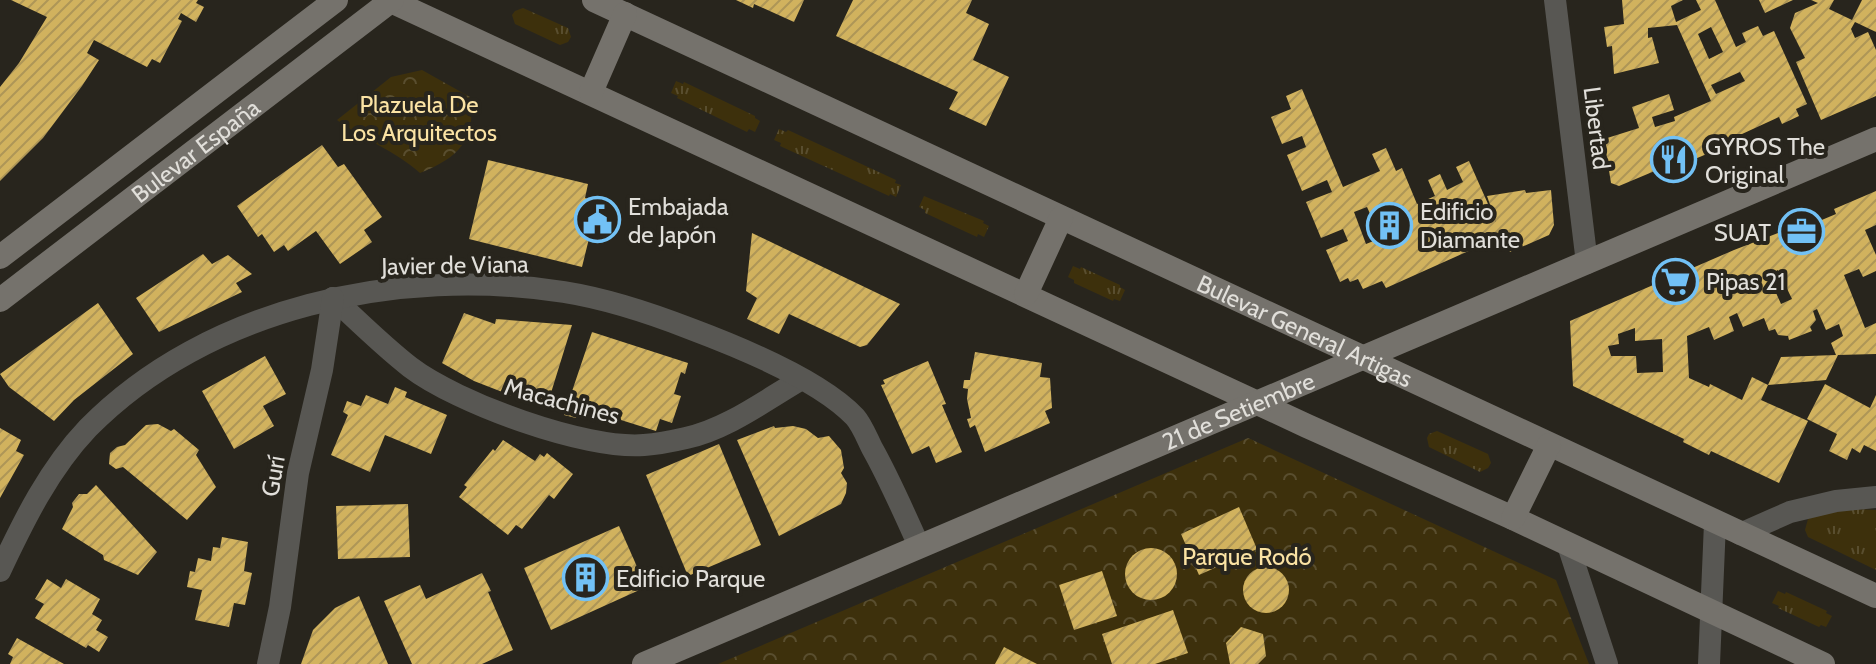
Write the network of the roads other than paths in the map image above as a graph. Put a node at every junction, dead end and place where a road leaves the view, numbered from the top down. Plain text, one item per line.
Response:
1 (336, 0) edge
2 (391, 0) edge
3 (594, 0) edge
4 (1555, 0) edge
5 (625, 14) junction
6 (591, 92) junction
7 (1876, 139) edge
8 (1061, 218) junction
9 (0, 257) edge
10 (1587, 263) junction
11 (1026, 294) junction
12 (333, 298) junction
13 (0, 300) edge
14 (1363, 356) junction
15 (800, 380) junction
16 (1257, 402) junction
17 (1549, 445) junction
18 (1876, 497) edge
19 (1513, 518) junction
20 (1715, 523) junction
21 (1740, 534) junction
22 (1568, 545) junction
23 (919, 546) junction
24 (0, 571) edge
25 (1876, 596) edge
26 (1710, 612) junction
27 (268, 664) edge
28 (644, 664) edge
29 (1607, 664) edge
30 (1709, 664) edge
31 (1823, 664) edge

1 - 9 main road, Bulevar España
2 - 6 main road
2 - 13 main road, Bulevar España
3 - 5 main road, Bulevar General Artigas
4 - 10 street, Libertad
5 - 6 main road
5 - 8 main road, Bulevar General Artigas
6 - 11 main road
7 - 10 main road, 21 de Setiembre
8 - 11 main road
8 - 14 main road, Bulevar General Artigas
10 - 14 main road, 21 de Setiembre
11 - 16 main road
12 - 15 street, Javier de Viana
12 - 15 street, Macachines
12 - 24 street, Javier de Viana
12 - 27 street, Gurí
14 - 16 main road, 21 de Setiembre
14 - 17 main road, Bulevar General Artigas
15 - 23 street, Javier de Viana
16 - 19 main road
16 - 23 main road, 21 de Setiembre
17 - 19 main road
17 - 20 main road, Bulevar General Artigas
18 - 21 street
19 - 22 main road
20 - 21 main road, Bulevar General Artigas
20 - 26 street
21 - 25 main road, Bulevar General Artigas
22 - 26 main road
22 - 29 street
23 - 28 main road, 21 de Setiembre
26 - 30 street
26 - 31 main road

